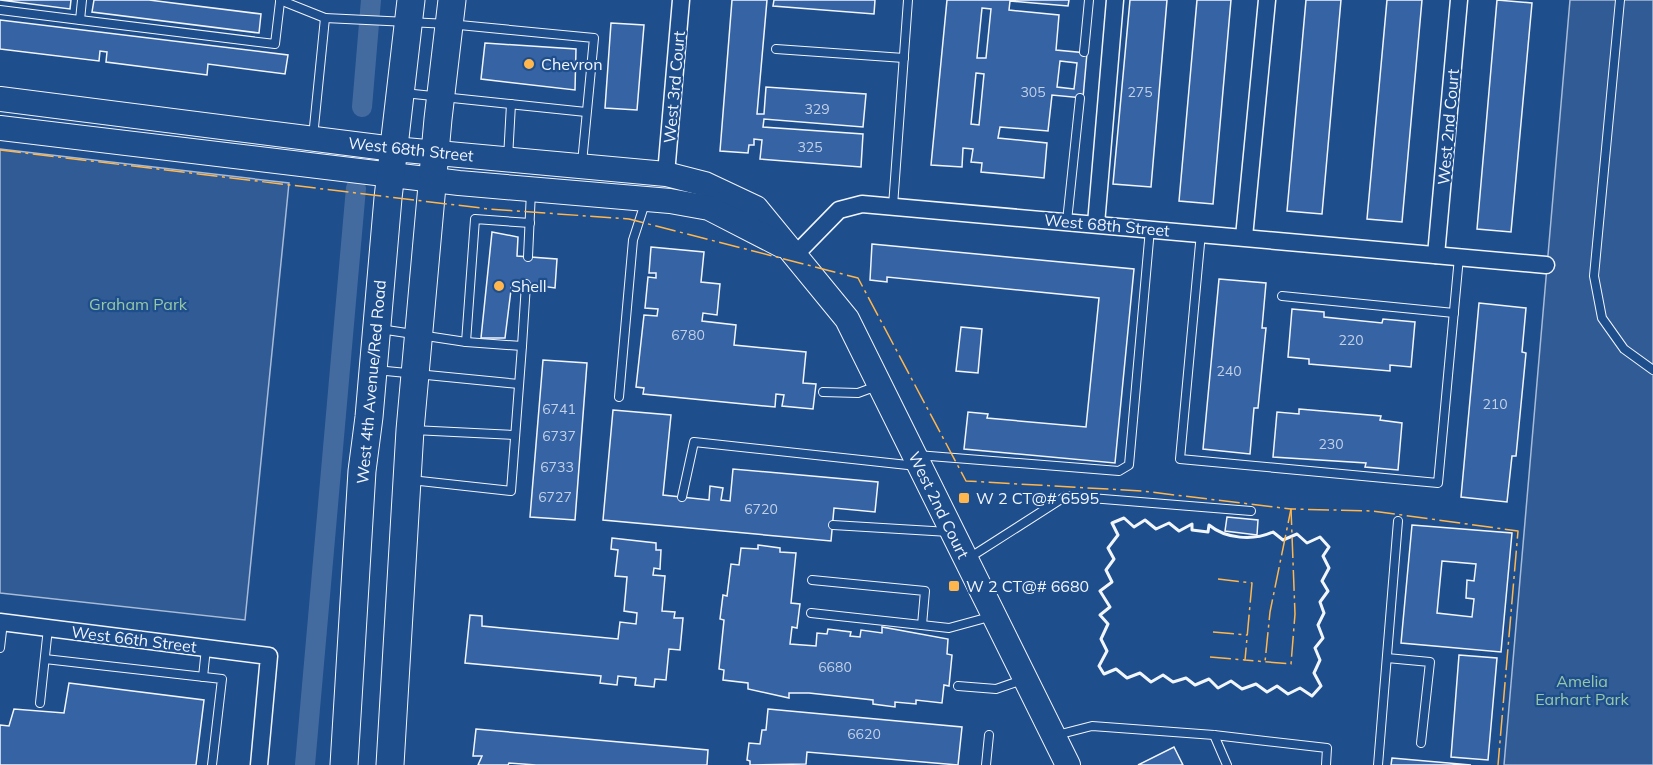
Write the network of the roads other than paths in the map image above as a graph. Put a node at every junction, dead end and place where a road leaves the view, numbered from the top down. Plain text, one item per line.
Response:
1 (82, 0) edge
2 (681, 0) edge
3 (908, 0) edge
4 (1089, 0) edge
5 (1115, 0) edge
6 (1267, 0) edge
7 (1459, 0) edge
8 (1620, 0) edge
9 (280, 1) edge
10 (0, 10) edge
11 (410, 11) edge
12 (451, 12) edge
13 (325, 18) junction
14 (80, 20) junction
15 (776, 49) dead end
16 (1084, 52) dead end
17 (904, 58) junction
18 (400, 93) junction
19 (440, 97) junction
20 (1080, 98) dead end
21 (0, 99) edge
22 (511, 104) junction
23 (586, 112) junction
24 (0, 128) edge
25 (313, 138) junction
26 (508, 159) junction
27 (392, 162) junction
28 (434, 165) junction
29 (581, 167) junction
30 (666, 174) junction
31 (531, 189) junction
32 (646, 200) junction
33 (893, 206) junction
34 (1067, 221) junction
35 (530, 223) junction
36 (1096, 224) junction
37 (1150, 229) junction
38 (1201, 233) junction
39 (1244, 237) junction
40 (796, 254) junction
41 (1436, 255) junction
42 (528, 257) dead end
43 (1459, 257) junction
44 (1546, 265) dead end
45 (526, 284) dead end
46 (1281, 296) dead end
47 (1454, 314) junction
48 (377, 328) junction
49 (418, 335) junction
50 (466, 342) junction
51 (522, 346) junction
52 (373, 369) junction
53 (1653, 370) edge
54 (416, 373) junction
55 (519, 384) junction
56 (880, 385) junction
57 (823, 392) dead end
58 (619, 397) dead end
59 (410, 430) junction
60 (515, 435) junction
61 (917, 461) junction
62 (407, 480) junction
63 (682, 497) dead end
64 (1251, 511) dead end
65 (1398, 521) dead end
66 (833, 525) dead end
67 (952, 532) junction
68 (966, 560) junction
69 (812, 580) dead end
70 (811, 613) dead end
71 (994, 616) junction
72 (2, 622) edge
73 (922, 625) junction
74 (48, 628) junction
75 (0, 648) edge
76 (206, 648) junction
77 (1387, 657) junction
78 (45, 659) junction
79 (203, 677) junction
80 (1025, 679) junction
81 (958, 686) dead end
82 (40, 703) dead end
83 (989, 735) dead end
84 (1214, 735) junction
85 (1053, 736) junction
86 (1421, 743) dead end
87 (212, 765) edge
88 (259, 765) edge
89 (344, 765) edge
90 (390, 765) edge
91 (986, 765) edge
92 (1068, 765) edge
93 (1227, 765) edge
94 (1326, 765) edge
95 (1378, 765) edge

1 - 14 lane
2 - 30 street, West 3rd Court
3 - 17 lane
4 - 16 lane
5 - 36 street
6 - 39 street
7 - 41 street, West 2nd Court
8 - 53 lane
9 - 13 lane
9 - 14 lane
10 - 14 lane
11 - 12 lane
11 - 13 lane
11 - 18 main road, West 4th Avenue/Red Road
12 - 19 main road
12 - 23 lane
13 - 25 lane
15 - 17 lane
17 - 33 lane
18 - 19 lane
18 - 27 main road, West 4th Avenue/Red Road
19 - 22 lane
19 - 28 main road
20 - 34 lane
21 - 25 main road, West 68th Street
22 - 23 lane
22 - 26 lane
23 - 29 lane
24 - 27 main road, West 68th Street
25 - 27 main road, West 68th Street
26 - 28 main road, West 68th Street
26 - 29 main road, West 68th Street
27 - 28 main road, West 68th Street
27 - 48 main road, West 4th Avenue/Red Road
28 - 31 main road, West 68th Street
28 - 49 main road
29 - 30 main road, West 68th Street
30 - 40 main road, West 68th Street
31 - 32 main road, West 68th Street
31 - 35 lane
32 - 40 main road, West 68th Street
32 - 58 lane
33 - 34 street, West 68th Street
33 - 40 street, West 68th Street
34 - 36 street, West 68th Street
35 - 42 lane
35 - 50 lane
36 - 37 street, West 68th Street
37 - 38 street, West 68th Street
37 - 61 lane
38 - 39 street, West 68th Street
38 - 47 lane
39 - 41 street, West 68th Street
40 - 56 main road, West 2nd Court
41 - 43 street, West 68th Street
43 - 44 street, West 68th Street
43 - 47 lane
45 - 51 lane
46 - 47 lane
48 - 49 lane
48 - 52 main road, West 4th Avenue/Red Road
49 - 50 lane
49 - 54 main road
50 - 51 lane
51 - 55 lane
52 - 54 lane
52 - 89 main road, West 4th Avenue/Red Road
54 - 55 lane
54 - 59 main road
55 - 60 lane
56 - 57 lane
56 - 61 main road, West 2nd Court
59 - 60 lane
59 - 62 main road
60 - 62 lane
61 - 63 lane
61 - 67 main road, West 2nd Court
62 - 90 main road
64 - 68 lane
65 - 77 lane
66 - 67 lane
67 - 68 main road, West 2nd Court
68 - 71 main road, West 2nd Court
69 - 73 lane
70 - 73 lane
71 - 73 lane
71 - 80 main road, West 2nd Court
72 - 74 street, West 66th Street
72 - 75 lane
74 - 76 street, West 66th Street
74 - 78 lane
76 - 79 lane
76 - 88 street, West 66th Street
77 - 86 lane
77 - 95 lane
78 - 79 lane
78 - 82 lane
79 - 87 lane
80 - 81 lane
80 - 85 main road, West 2nd Court
83 - 91 lane
84 - 85 lane
84 - 93 lane
84 - 94 lane
85 - 92 main road, West 2nd Court

